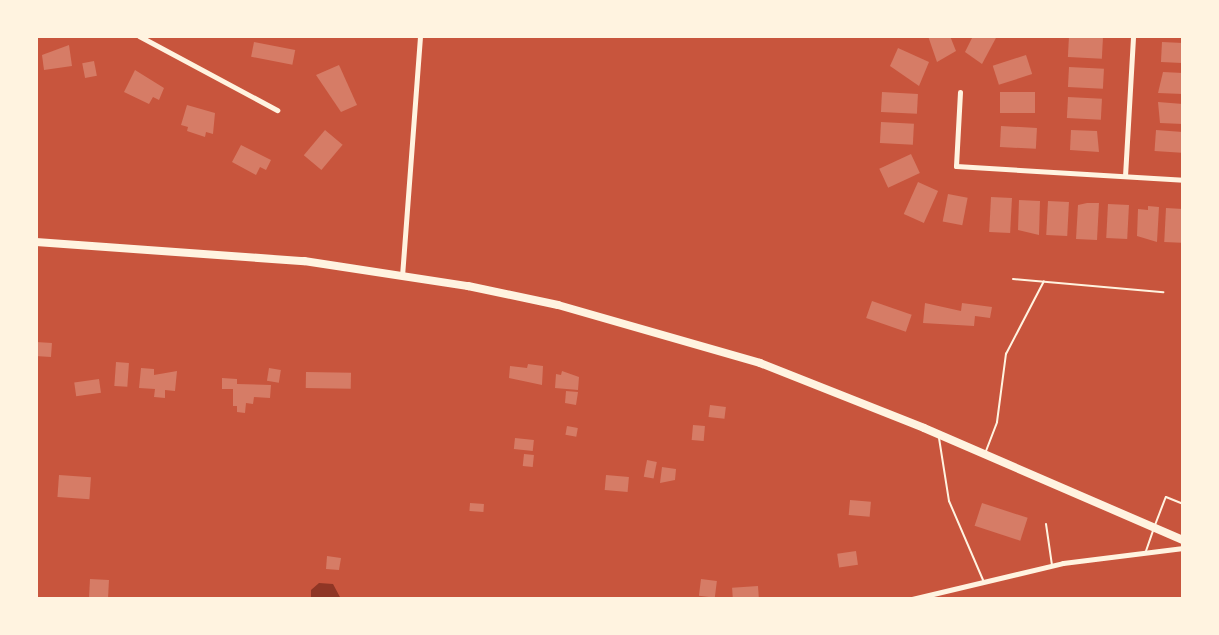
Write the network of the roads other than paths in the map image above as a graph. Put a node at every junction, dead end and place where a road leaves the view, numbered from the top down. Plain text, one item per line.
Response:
1 (138, 36) edge
2 (420, 36) edge
3 (1133, 36) edge
4 (960, 92) dead end
5 (277, 110) dead end
6 (1125, 176) junction
7 (1183, 180) edge
8 (36, 242) edge
9 (402, 276) junction
10 (1013, 279) dead end
11 (1044, 281) junction
12 (1163, 292) dead end
13 (938, 434) junction
14 (985, 454) junction
15 (1183, 504) edge
16 (1046, 524) dead end
17 (1154, 527) junction
18 (1183, 540) edge
19 (1183, 548) edge
20 (1145, 552) junction
21 (1052, 565) junction
22 (983, 580) junction
23 (912, 599) edge

1 - 5 street
2 - 9 street
3 - 6 street
4 - 6 street
6 - 7 street
8 - 9 main road
9 - 13 main road
10 - 11 lane
11 - 12 lane
11 - 14 lane
13 - 14 main road
13 - 22 lane
14 - 17 main road
15 - 17 lane
16 - 21 lane
17 - 18 main road
17 - 20 lane
19 - 20 street
20 - 21 street
21 - 22 street
22 - 23 street

